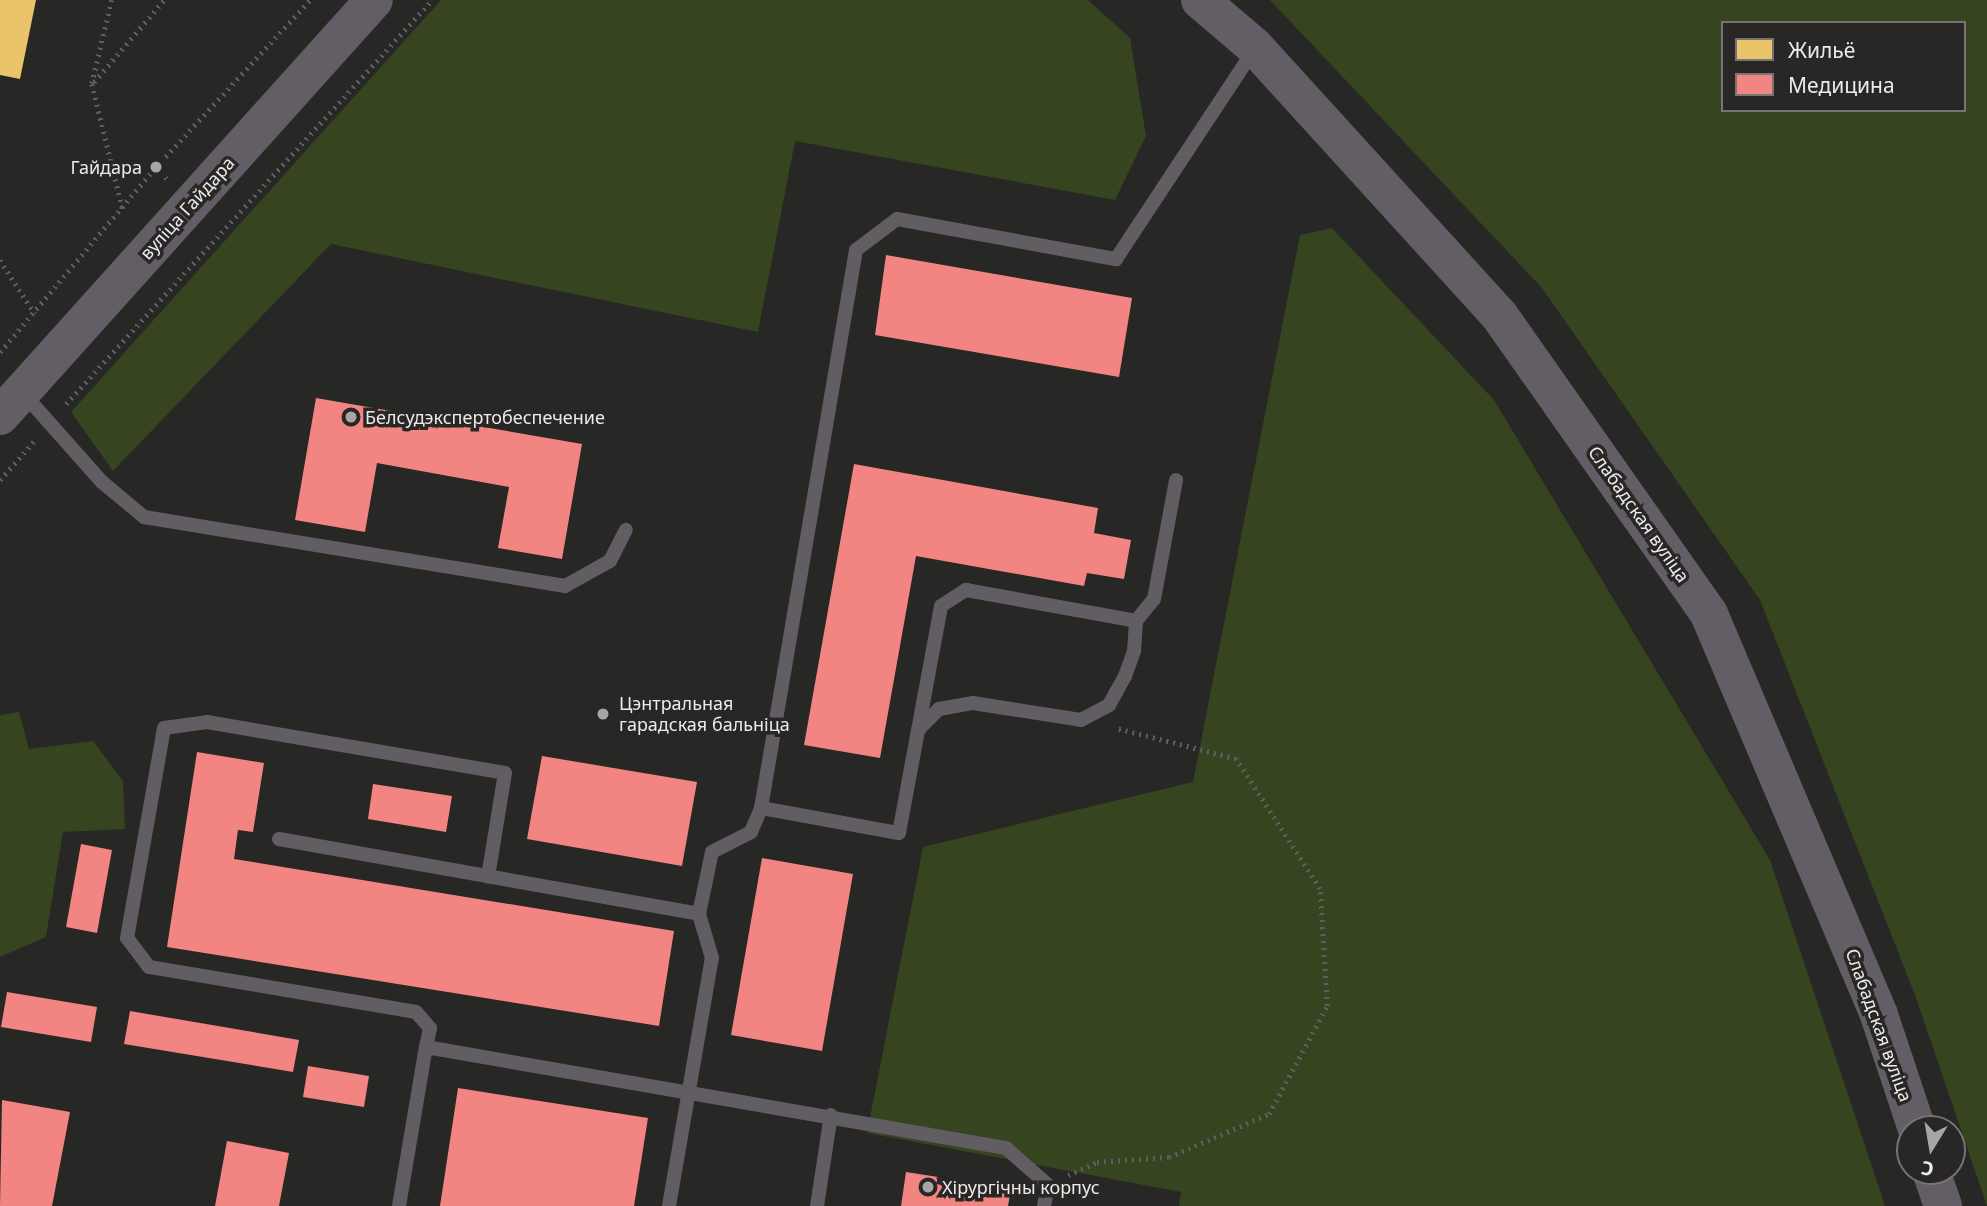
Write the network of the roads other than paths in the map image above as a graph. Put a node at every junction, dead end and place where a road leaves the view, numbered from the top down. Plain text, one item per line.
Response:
1 (374, 0) edge
2 (1200, 0) edge
3 (1255, 47) junction
4 (10, 404) edge
5 (1176, 480) dead end
6 (626, 530) dead end
7 (1136, 621) junction
8 (918, 731) junction
9 (761, 808) junction
10 (279, 839) dead end
11 (488, 877) junction
12 (699, 914) junction
13 (426, 1047) junction
14 (689, 1091) junction
15 (831, 1115) junction
16 (1912, 1115) edge
17 (1936, 1185) edge
18 (399, 1206) edge
19 (669, 1206) edge
20 (817, 1206) edge
21 (1044, 1206) edge
22 (1943, 1206) edge

1 - 4 street, вуліца Гайдара
2 - 3 street, Слабадская вуліца
3 - 9 lane
3 - 16 street, Слабадская вуліца
4 - 6 lane
5 - 7 lane
7 - 8 lane
7 - 8 lane
8 - 9 lane
9 - 12 lane
10 - 11 lane
11 - 12 lane
11 - 13 lane
12 - 14 lane
13 - 14 lane
13 - 18 lane
14 - 15 lane
14 - 19 lane
15 - 20 lane
15 - 21 lane
17 - 22 street

